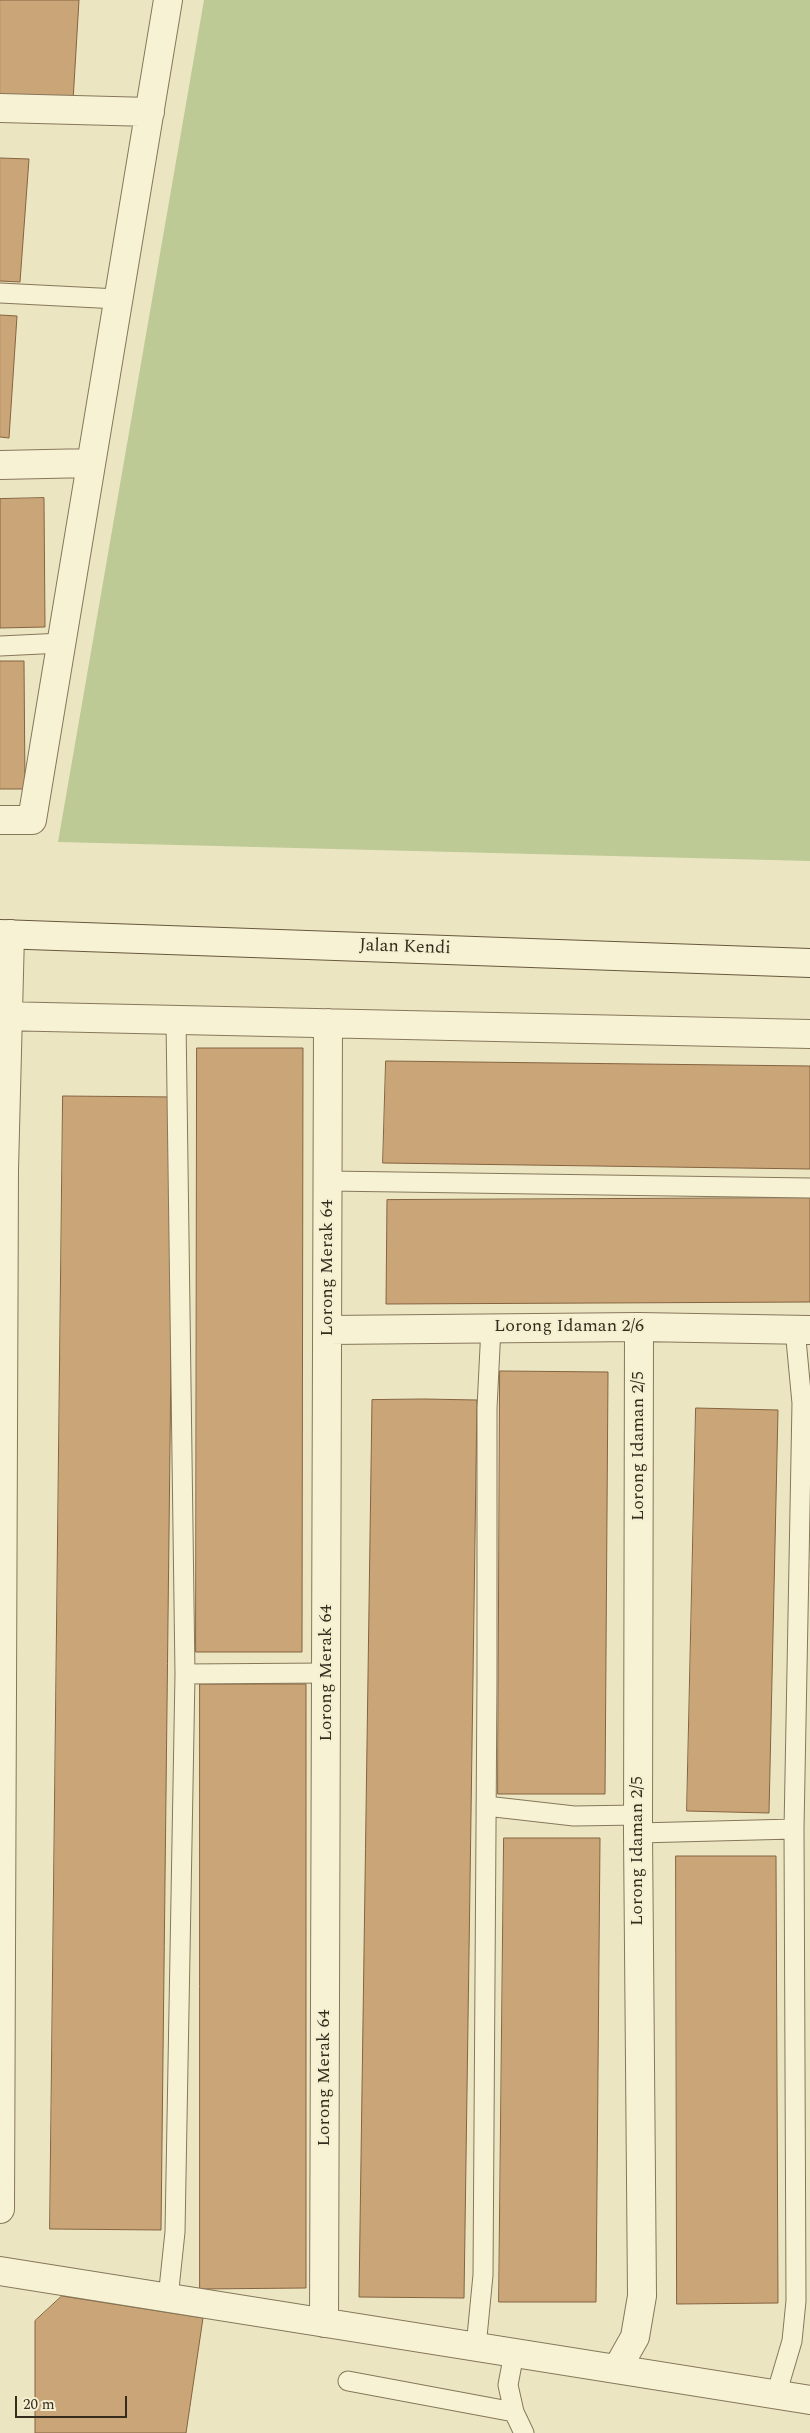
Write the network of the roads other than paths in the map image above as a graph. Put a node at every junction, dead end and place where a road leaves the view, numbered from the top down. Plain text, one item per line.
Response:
1 (168, 0) edge
2 (0, 108) edge
3 (150, 112) junction
4 (0, 293) edge
5 (118, 299) junction
6 (91, 463) junction
7 (0, 464) edge
8 (62, 643) junction
9 (0, 646) edge
10 (0, 820) edge
11 (5, 934) edge
12 (810, 963) edge
13 (4, 1016) edge
14 (176, 1020) junction
15 (328, 1023) junction
16 (810, 1034) edge
17 (2, 1170) edge
18 (329, 1181) junction
19 (810, 1188) edge
20 (492, 1327) junction
21 (639, 1327) junction
22 (328, 1330) junction
23 (803, 1330) edge
24 (327, 1673) junction
25 (186, 1674) junction
26 (486, 1806) junction
27 (638, 1824) junction
28 (794, 1829) junction
29 (0, 2209) edge
30 (0, 2271) edge
31 (168, 2298) junction
32 (324, 2323) junction
33 (476, 2347) junction
34 (514, 2353) junction
35 (617, 2369) junction
36 (348, 2381) dead end
37 (776, 2395) junction
38 (810, 2400) edge
39 (514, 2412) junction
40 (524, 2433) edge

1 - 3 street
2 - 3 street
3 - 5 street
4 - 5 lane
5 - 6 street
6 - 7 street
6 - 8 street
8 - 9 lane
8 - 10 street
11 - 12 street, Jalan Kendi
11 - 13 street
13 - 14 street
13 - 17 street
14 - 15 street
14 - 25 lane
15 - 16 street
15 - 18 street, Lorong Merak 64
17 - 29 street
18 - 19 lane
18 - 22 street, Lorong Merak 64
20 - 21 street, Lorong Idaman 2/6
20 - 22 street, Lorong Idaman 2/6
20 - 26 lane
21 - 23 street, Lorong Idaman 2/6
21 - 27 street, Lorong Idaman 2/5
22 - 24 street, Lorong Merak 64
23 - 28 lane
24 - 25 lane
24 - 32 street, Lorong Merak 64
25 - 31 lane
26 - 27 lane
26 - 33 lane
27 - 28 lane
27 - 35 street, Lorong Idaman 2/5
28 - 37 lane
30 - 31 street
31 - 32 street
32 - 33 street
33 - 34 street
34 - 35 street
34 - 39 lane
35 - 37 street
36 - 39 lane
37 - 38 street
39 - 40 lane

